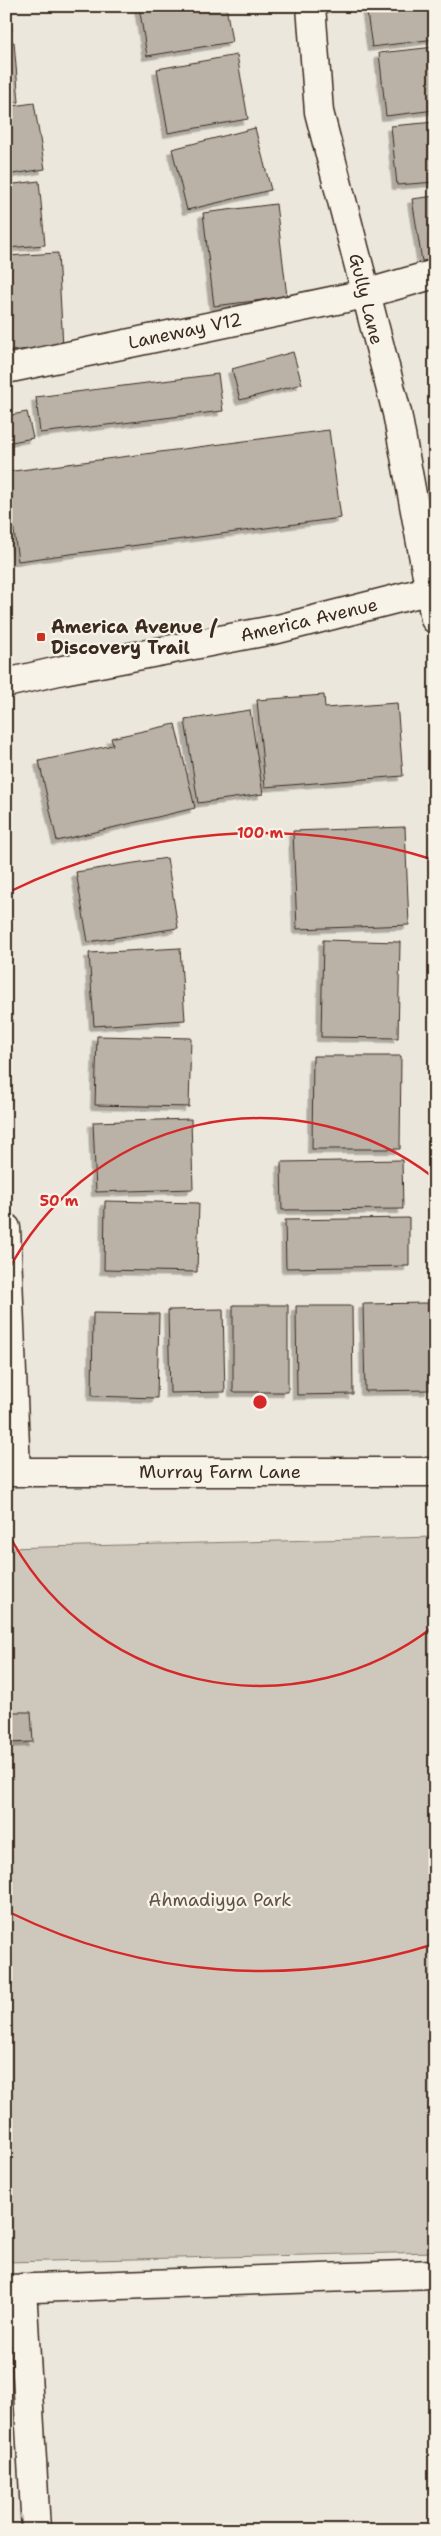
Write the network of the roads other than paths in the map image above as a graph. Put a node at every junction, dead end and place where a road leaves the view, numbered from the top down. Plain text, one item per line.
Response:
1 (310, 6) edge
2 (435, 274) edge
3 (364, 294) junction
4 (6, 369) edge
5 (432, 590) edge
6 (435, 619) edge
7 (6, 683) edge
8 (6, 1228) edge
9 (11, 1471) edge
10 (435, 1472) edge
11 (435, 2274) edge
12 (14, 2288) edge
13 (36, 2530) edge

1 - 3 street, Gully Lane
2 - 3 street, Laneway V12
3 - 4 street, Laneway V12
3 - 5 street, Gully Lane
5 - 6 street, Gully Lane
5 - 7 street, America Avenue
8 - 9 street
9 - 10 street, Murray Farm Lane
11 - 12 street
12 - 13 street

